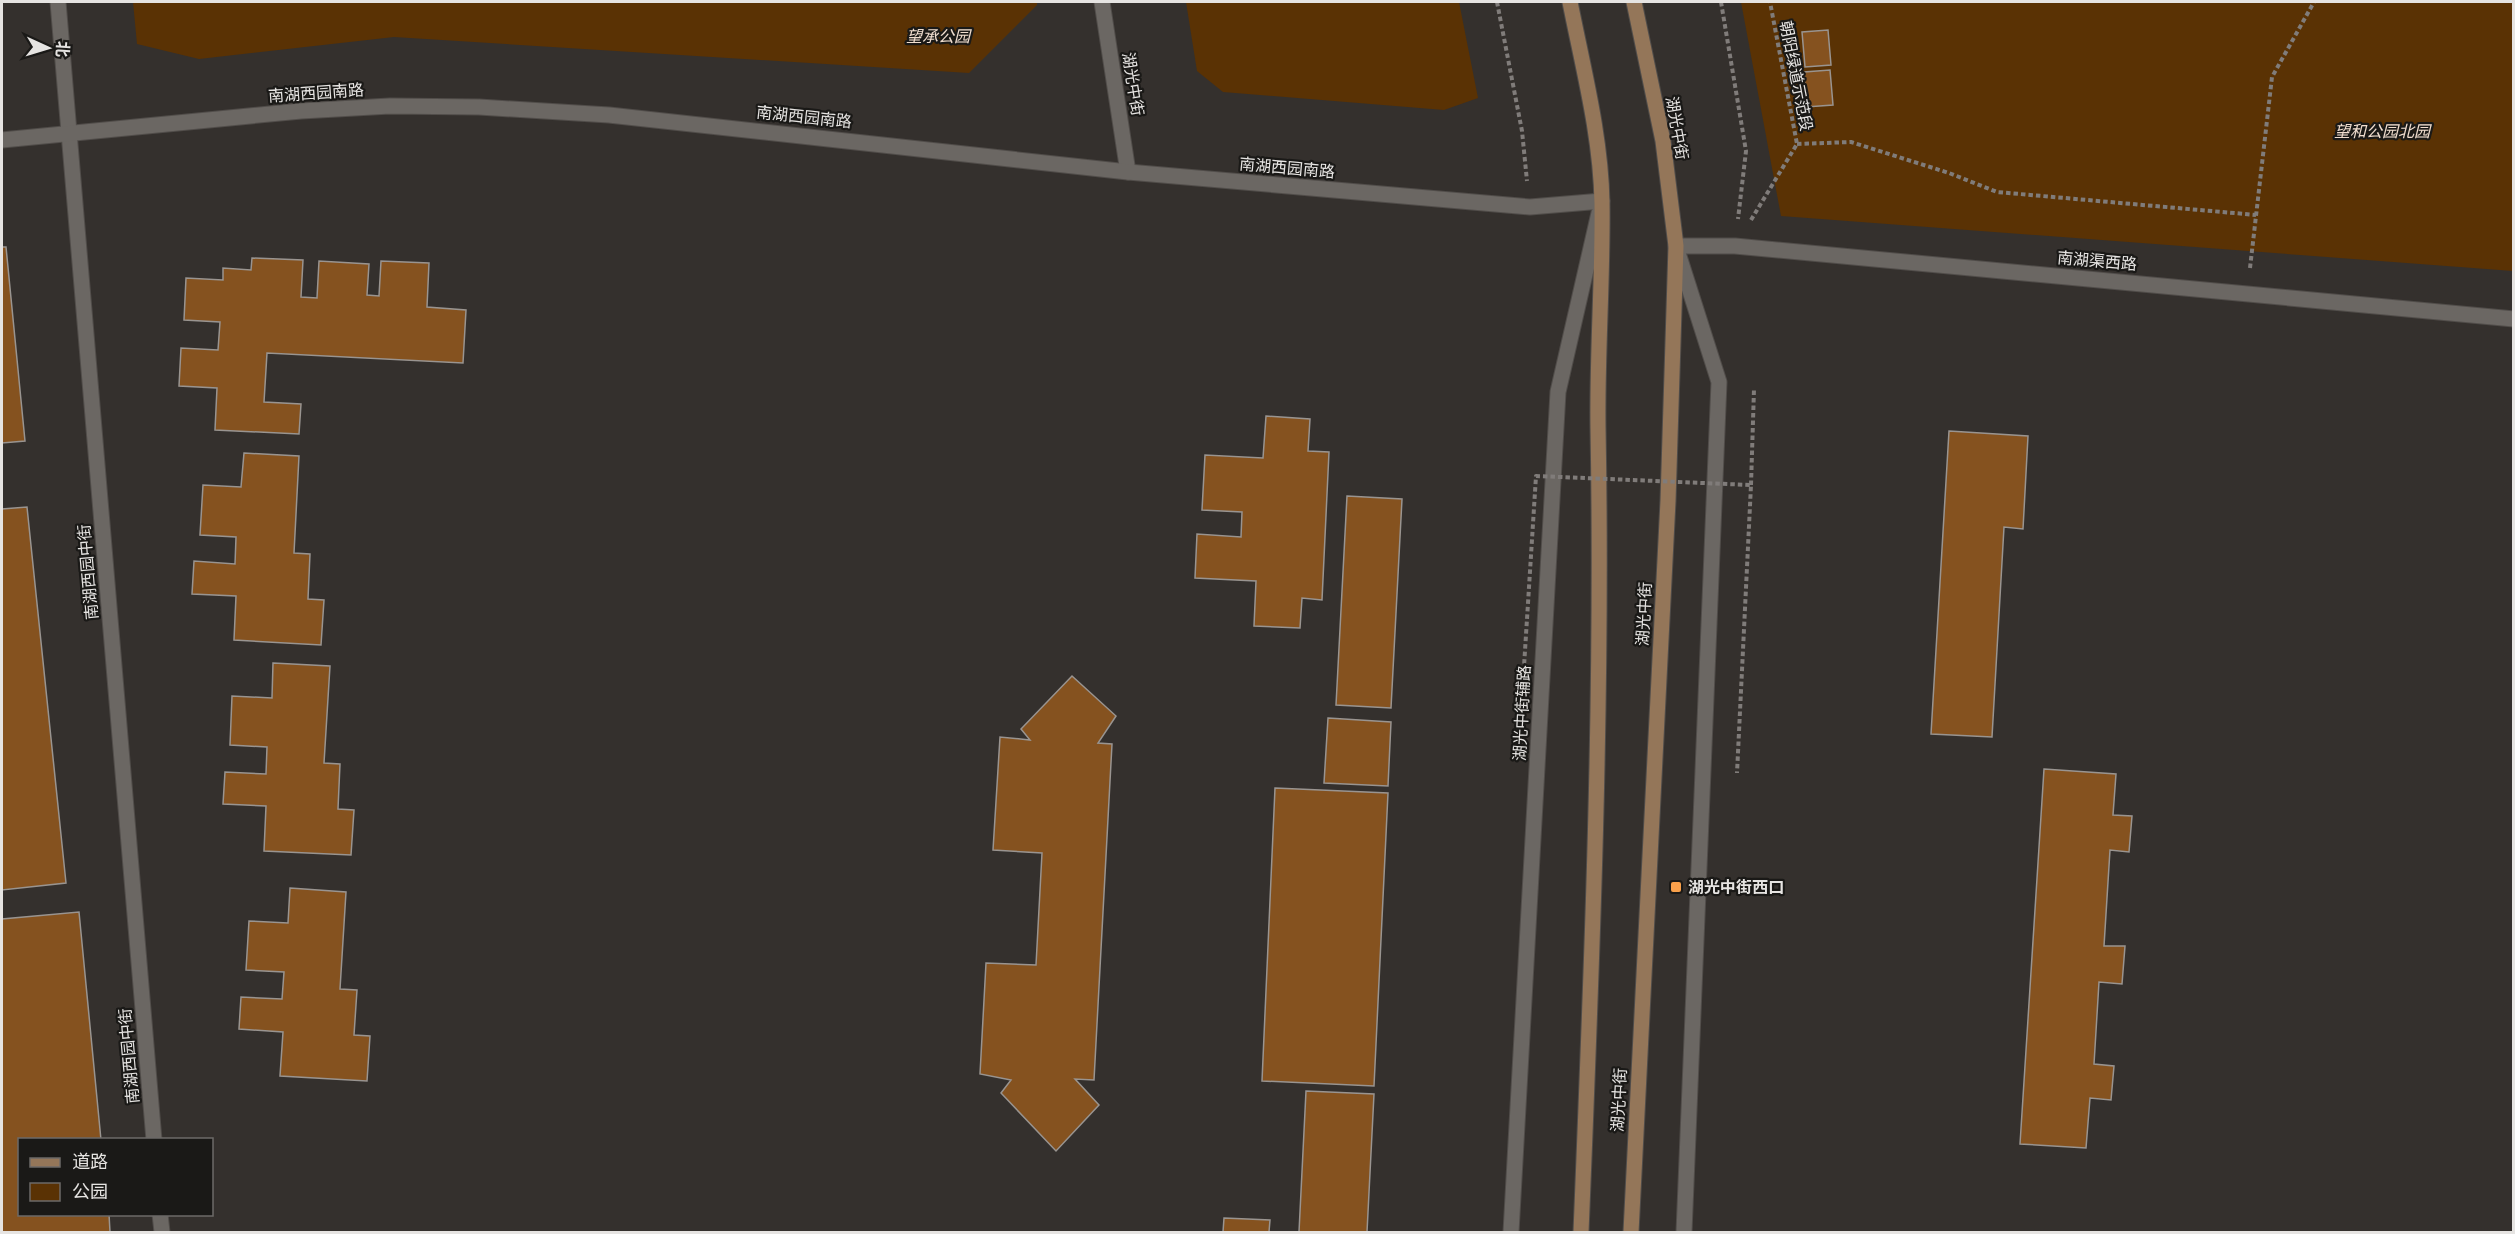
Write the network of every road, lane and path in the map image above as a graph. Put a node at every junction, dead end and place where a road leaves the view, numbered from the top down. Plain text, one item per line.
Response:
1 (58, 2) edge
2 (1102, 2) edge
3 (1497, 2) edge
4 (1570, 2) edge
5 (1634, 2) edge
6 (1721, 2) edge
7 (1770, 2) edge
8 (2314, 2) edge
9 (69, 134) junction
10 (2, 140) edge
11 (1797, 144) junction
12 (1128, 171) junction
13 (1602, 201) junction
14 (1530, 207) junction
15 (2256, 215) junction
16 (1676, 246) junction
17 (1735, 246) junction
18 (2247, 293) junction
19 (2514, 319) edge
20 (1754, 389) dead end
21 (1751, 485) junction
22 (1519, 746) dead end
23 (1737, 773) dead end
24 (154, 1138) edge
25 (160, 1216) edge
26 (162, 1233) edge
27 (1511, 1233) edge
28 (1581, 1233) edge
29 (1631, 1233) edge
30 (1684, 1233) edge

1 - 9 street, 南湖西园中街
2 - 12 street, 湖光中街
3 - 14 path
4 - 13 main road, 湖光中街
5 - 16 main road, 湖光中街
6 - 17 path
7 - 11 path, 朝阳绿道示范段
8 - 15 path
9 - 10 street, 南湖西园南路
9 - 12 street, 南湖西园南路
9 - 24 street, 南湖西园中街
11 - 15 path
11 - 17 path, 朝阳绿道示范段
12 - 14 street, 南湖西园南路
13 - 14 street, 南湖西园南路
13 - 27 street, 湖光中街辅路
13 - 28 main road, 湖光中街
15 - 18 path
16 - 17 street, 南湖渠西路
16 - 29 main road, 湖光中街
16 - 30 street
17 - 18 street, 南湖渠西路
18 - 19 street, 南湖渠西路
20 - 21 path
21 - 22 path, bridge
21 - 23 path, bridge
25 - 26 street

